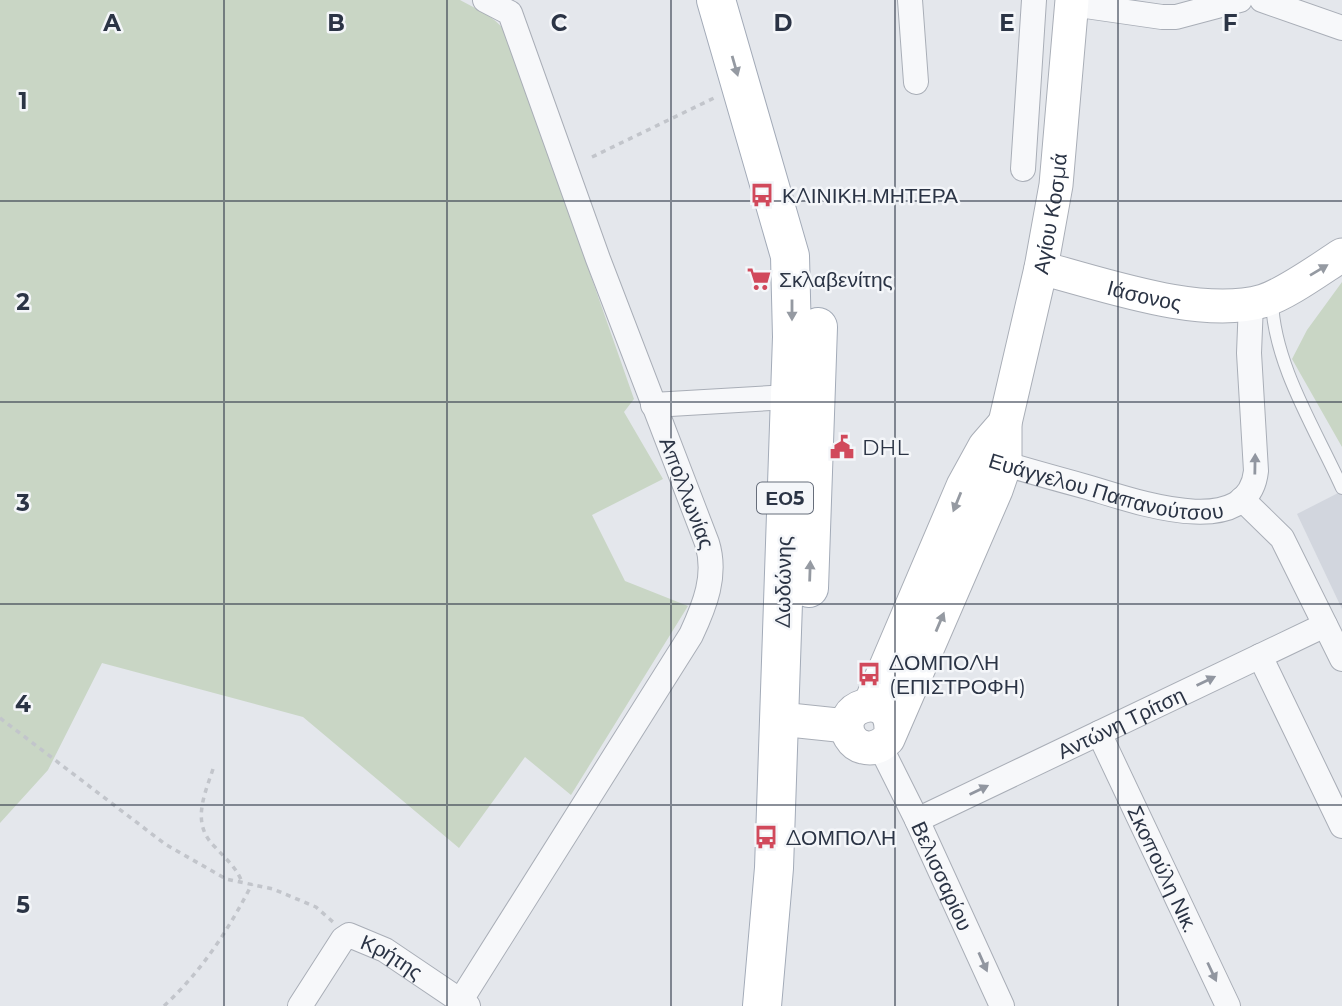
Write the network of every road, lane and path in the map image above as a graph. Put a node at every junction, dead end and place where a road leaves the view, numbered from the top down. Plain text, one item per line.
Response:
1 (485, 0) edge
2 (716, 0) edge
3 (744, 0) edge
4 (911, 0) edge
5 (1034, 0) edge
6 (1240, 0) edge
7 (1262, 0) edge
8 (1072, 2) edge
9 (1342, 29) edge
10 (916, 82) dead end
11 (709, 101) dead end
12 (592, 157) dead end
13 (1023, 169) dead end
14 (1342, 255) edge
15 (1041, 268) junction
16 (1261, 300) junction
17 (788, 397) junction
18 (653, 405) junction
19 (991, 460) junction
20 (1342, 488) edge
21 (1242, 499) junction
22 (1325, 625) junction
23 (1260, 656) junction
24 (1342, 659) edge
25 (0, 718) edge
26 (792, 720) junction
27 (872, 726) junction
28 (1099, 733) junction
29 (213, 769) dead end
30 (917, 820) junction
31 (1342, 826) edge
32 (242, 882) junction
33 (252, 884) junction
34 (343, 939) junction
35 (766, 1002) edge
36 (464, 1003) edge
37 (164, 1006) edge
38 (300, 1006) edge
39 (1002, 1006) edge
40 (1228, 1006) edge

1 - 18 street, Απολλωνίας
2 -> 17 main road, Δωδώνης / ΕΟ5
26 -> 3 main road, Δωδώνης / ΕΟ5
4 - 10 street
5 - 13 street
6 - 8 street
7 - 9 street
8 - 15 street, Αγίου Κοσμά
11 - 12 path
16 -> 14 street
15 - 16 street, Ιάσονος
15 - 19 street, Αγίου Κοσμά
16 - 20 lane
21 -> 16 street, Ευάγγελου Παπανούτσου
17 - 18 street
17 - 26 main road, Δωδώνης / ΕΟ5
18 - 36 street, Απολλωνίας
19 - 21 street, Ευάγγελου Παπανούτσου
19 - 27 street, Αγίου Κοσμά
21 - 22 street
22 - 23 street, Αντώνη Τρίτση
22 - 24 street
28 -> 23 street, Αντώνη Τρίτση
23 - 31 street
25 - 32 path
26 - 27 street
26 - 35 main road, Δωδώνης / ΕΟ5
27 - 30 street, Βελισσαρίου
30 -> 28 street, Αντώνη Τρίτση
28 -> 40 street, Σκοπούλη Νικ.
29 - 32 path
30 -> 39 street, Βελισσαρίου
32 - 33 path
33 - 34 path
33 - 37 path
34 - 36 street, Κρήτης
34 - 38 street, Κρήτης

